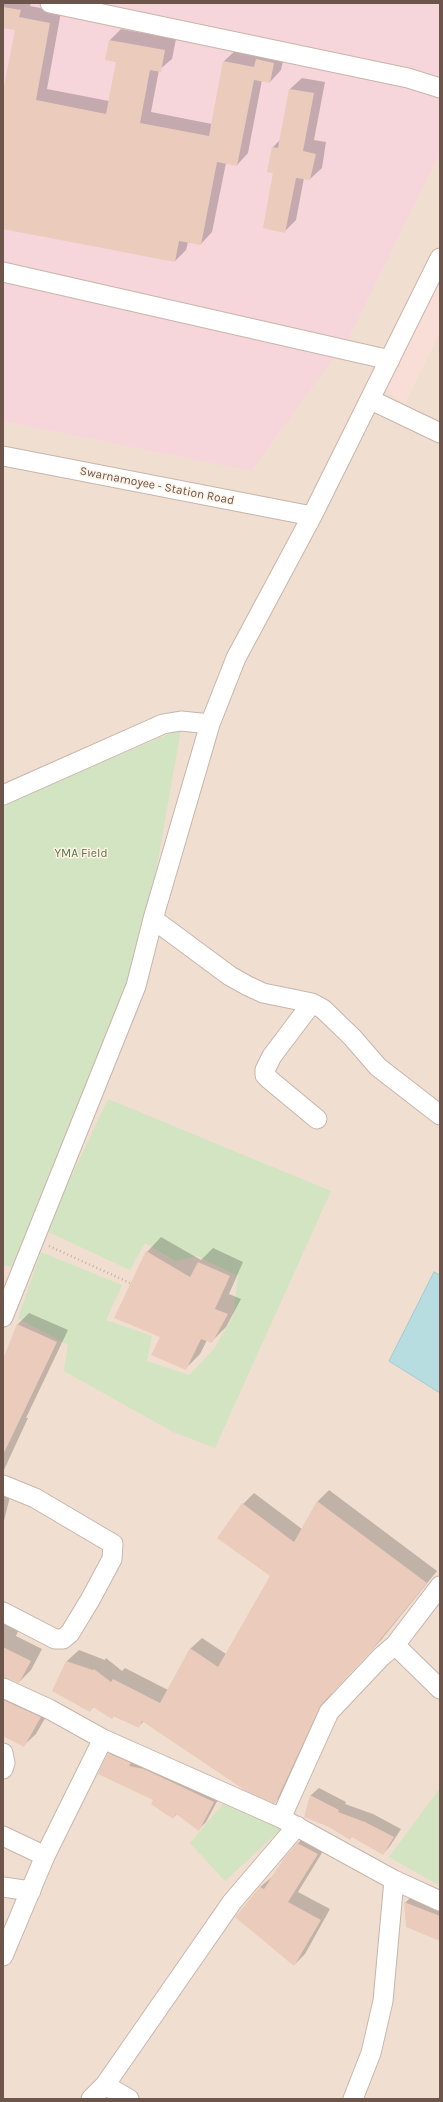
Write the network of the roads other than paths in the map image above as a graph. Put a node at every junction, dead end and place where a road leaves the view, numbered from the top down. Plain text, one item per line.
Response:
1 (50, 3) edge
2 (440, 88) edge
3 (440, 258) edge
4 (3, 272) edge
5 (390, 360) junction
6 (371, 400) junction
7 (440, 433) edge
8 (3, 456) edge
9 (312, 516) junction
10 (210, 724) junction
11 (3, 795) edge
12 (153, 919) junction
13 (312, 1003) junction
14 (440, 1116) edge
15 (317, 1119) dead end
16 (3, 1317) edge
17 (3, 1485) edge
18 (439, 1590) edge
19 (3, 1612) edge
20 (395, 1646) junction
21 (3, 1688) edge
22 (440, 1689) edge
23 (103, 1739) junction
24 (3, 1753) edge
25 (3, 1769) edge
26 (289, 1822) junction
27 (3, 1836) edge
28 (45, 1856) junction
29 (394, 1880) junction
30 (3, 1887) edge
31 (31, 1891) junction
32 (440, 1901) edge
33 (3, 1956) edge
34 (105, 2085) junction
35 (91, 2099) edge
36 (129, 2099) edge
37 (353, 2099) edge

1 - 2 street
3 - 5 street
4 - 5 street
5 - 6 street
6 - 7 street
6 - 9 street
8 - 9 street, Swarnamoyee - Station Road
9 - 10 street
10 - 11 street
10 - 12 street
12 - 13 street
12 - 16 street
13 - 14 street
13 - 15 street
17 - 19 street
18 - 20 street
20 - 22 street
20 - 26 street
21 - 23 street
23 - 26 street
23 - 28 street
24 - 25 street
26 - 29 street
26 - 34 street
27 - 28 street
28 - 31 street
29 - 32 street
29 - 37 street
30 - 31 street
31 - 33 street
34 - 35 street
34 - 36 street

